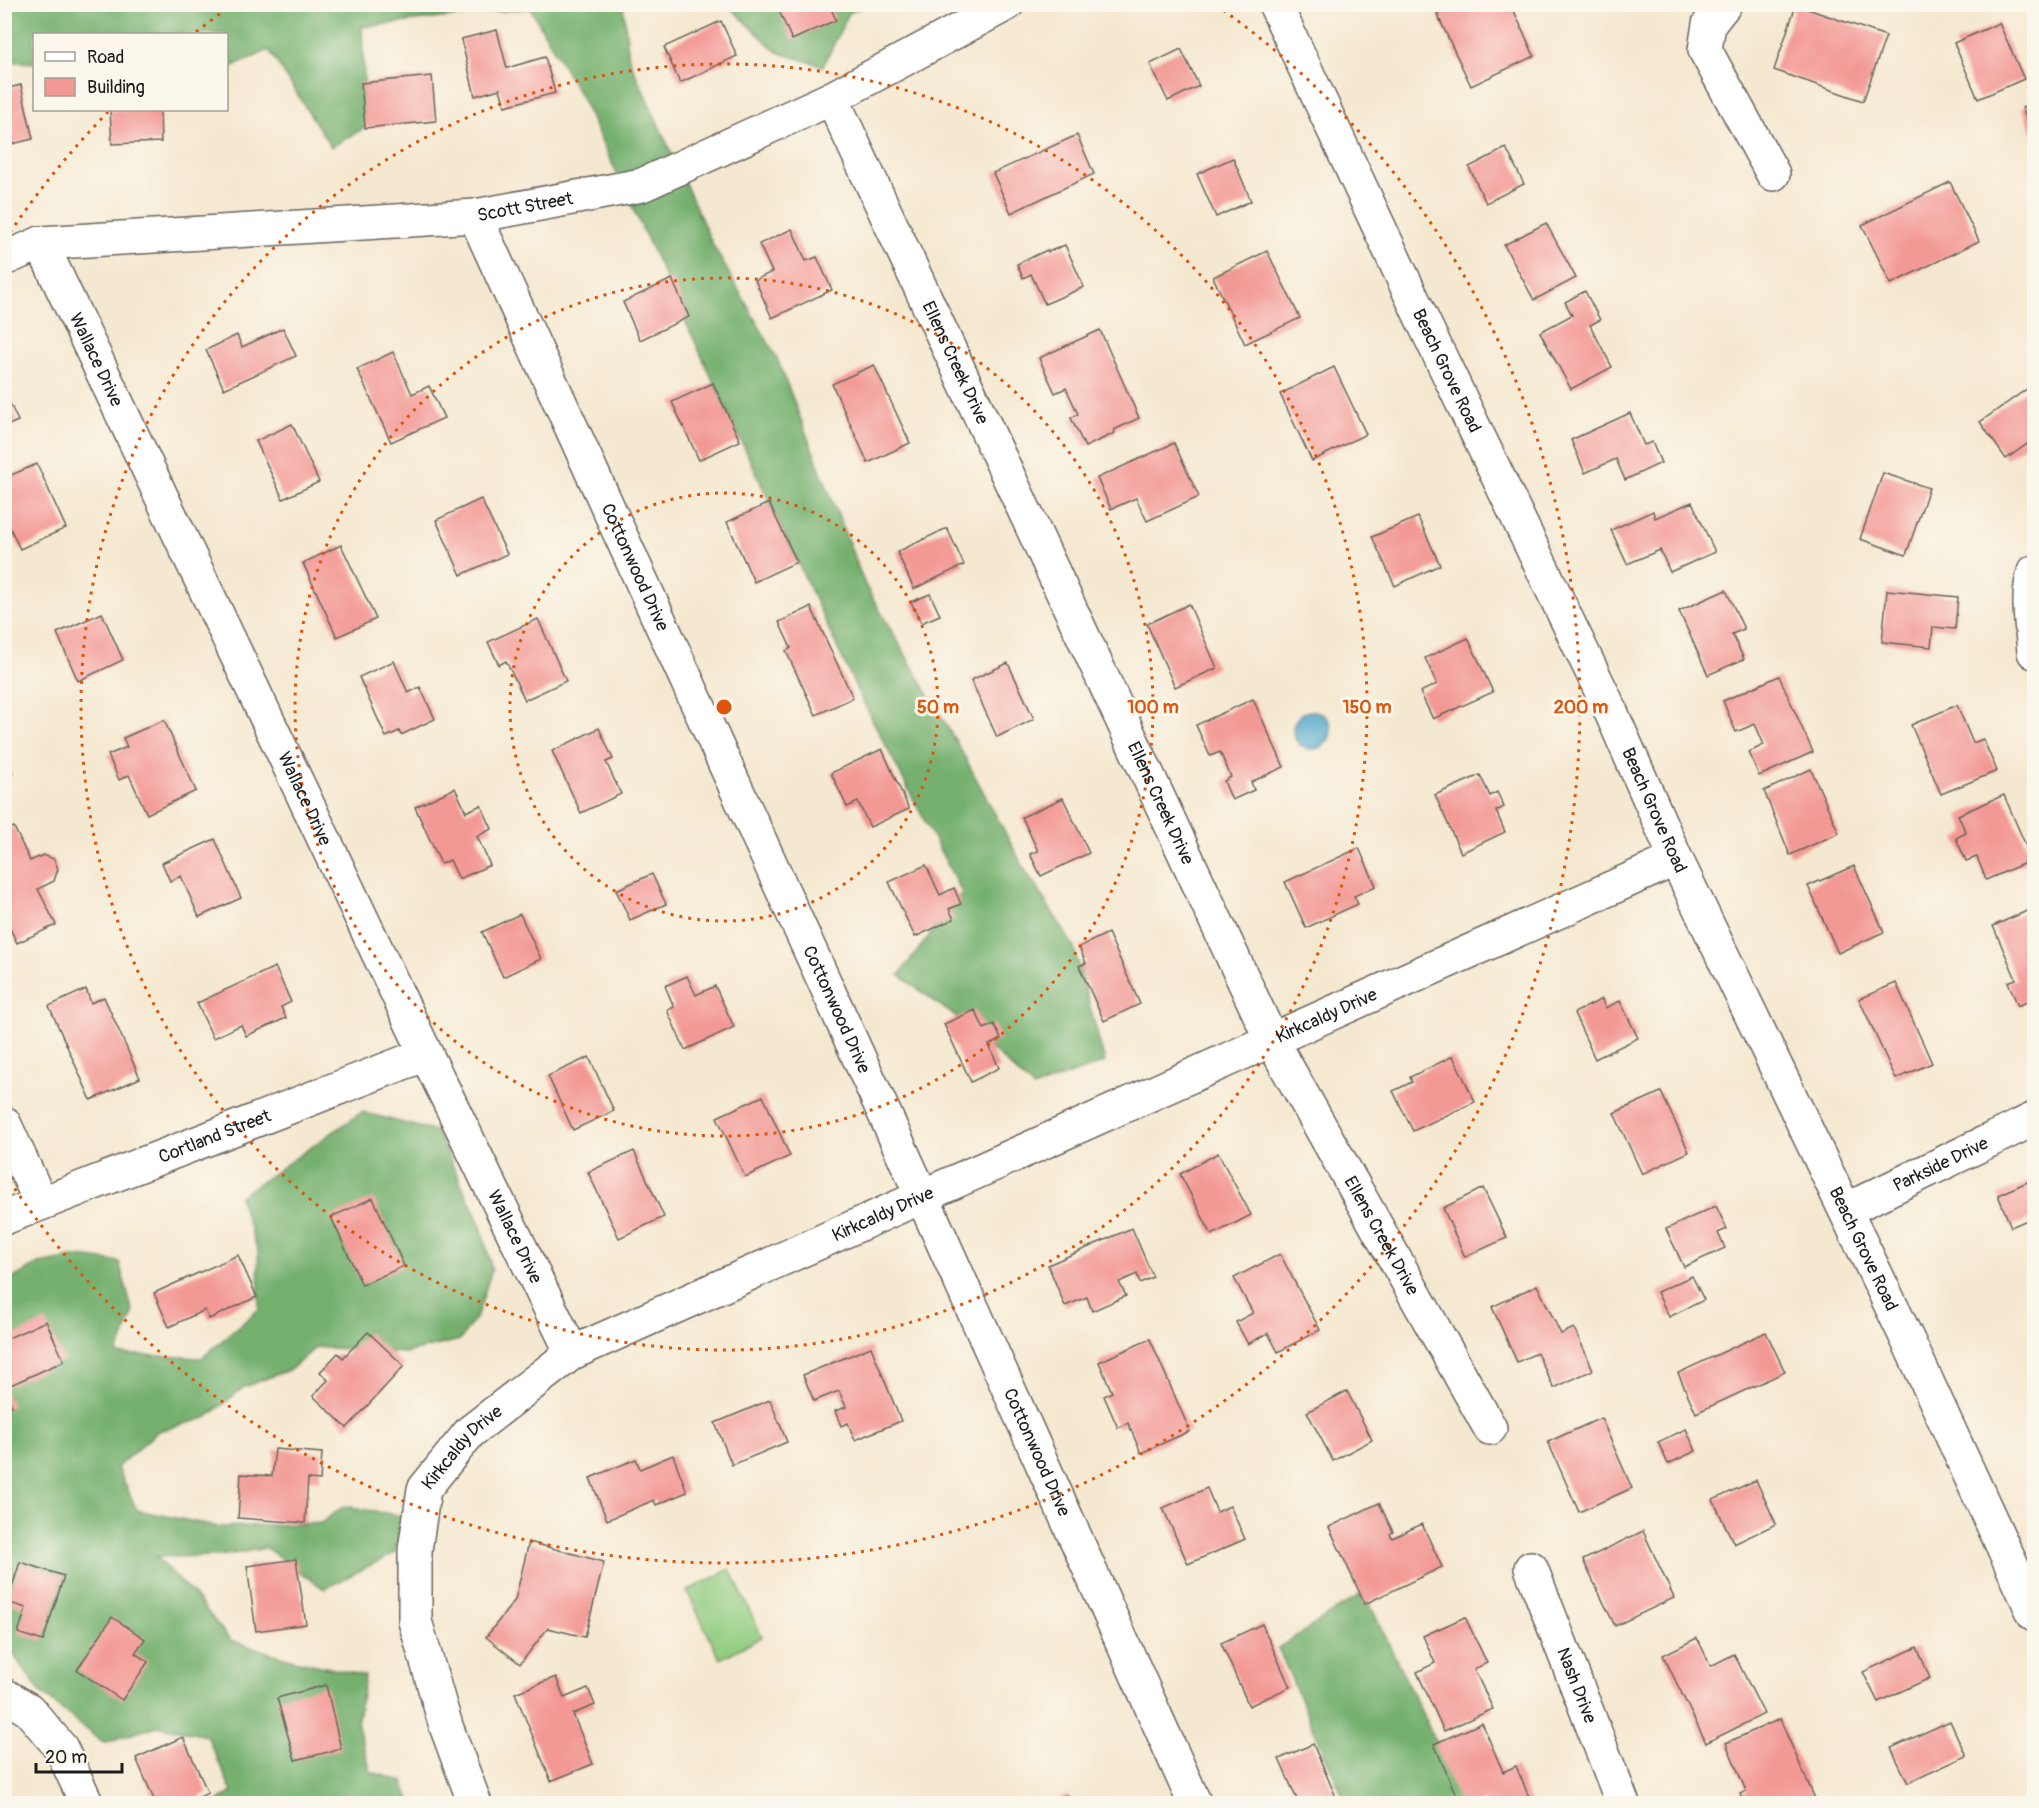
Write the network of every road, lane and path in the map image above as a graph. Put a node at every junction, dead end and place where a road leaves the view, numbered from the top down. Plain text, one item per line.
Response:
1 (1007, 4) edge
2 (1275, 4) edge
3 (1725, 4) edge
4 (832, 98) junction
5 (1773, 174) dead end
6 (475, 216) junction
7 (41, 243) junction
8 (4, 259) edge
9 (2034, 572) edge
10 (2034, 651) edge
11 (1676, 859) junction
12 (1271, 1039) junction
13 (426, 1054) junction
14 (2034, 1119) edge
15 (4, 1124) edge
16 (922, 1196) junction
17 (41, 1203) junction
18 (1846, 1210) junction
19 (4, 1218) edge
20 (572, 1353) junction
21 (1490, 1428) dead end
22 (1531, 1568) dead end
23 (2034, 1614) edge
24 (4, 1695) edge
25 (87, 1803) edge
26 (475, 1803) edge
27 (1196, 1803) edge
28 (1623, 1803) edge

1 - 4 street, Scott Street
2 - 11 street, Beach Grove Road
3 - 5 street
4 - 6 street, Scott Street
4 - 12 street, Ellens Creek Drive
6 - 7 street, Scott Street
6 - 16 street, Cottonwood Drive
7 - 8 street, Scott Street
7 - 13 street, Wallace Drive
9 - 10 street
11 - 12 street, Kirkcaldy Drive
11 - 18 street, Beach Grove Road
12 - 16 street, Kirkcaldy Drive
12 - 21 street, Ellens Creek Drive
13 - 17 street, Cortland Street
13 - 20 street, Wallace Drive
14 - 18 street, Parkside Drive
15 - 17 street
16 - 20 street, Kirkcaldy Drive
16 - 27 street, Cottonwood Drive
17 - 19 street, Cortland Street
18 - 23 street, Beach Grove Road
20 - 26 street, Kirkcaldy Drive
22 - 28 street, Nash Drive
24 - 25 street

